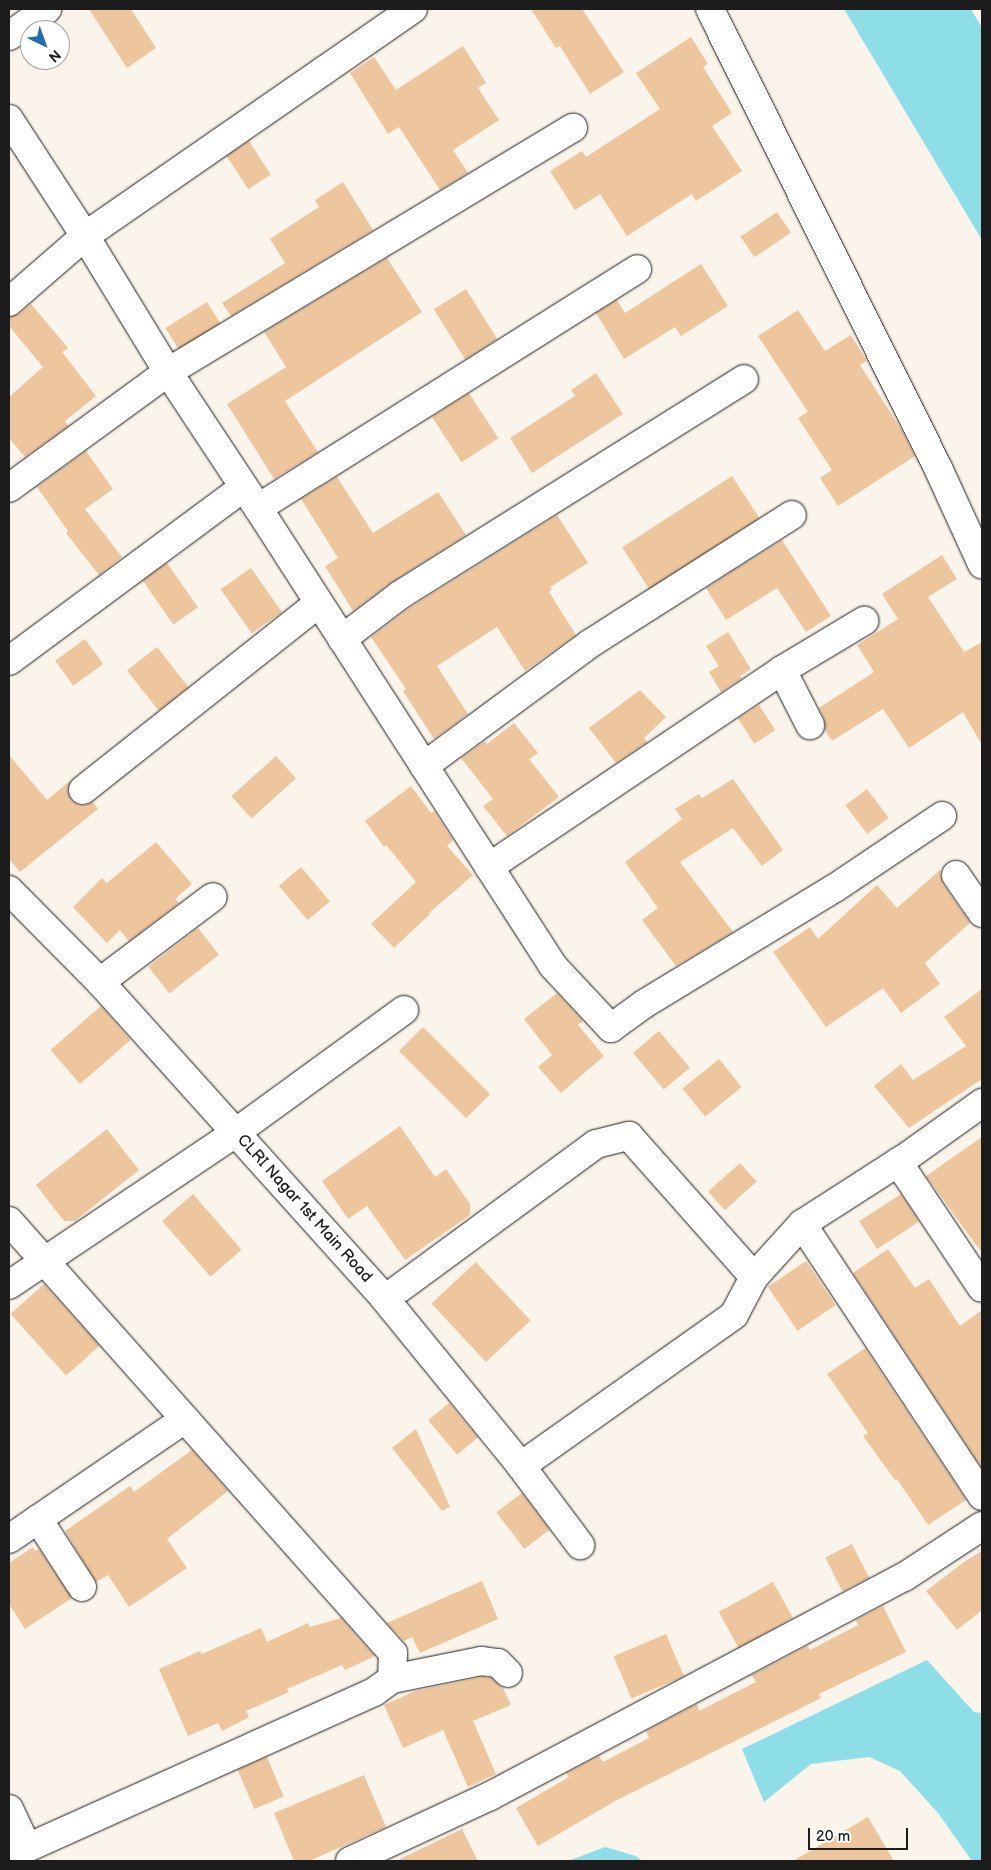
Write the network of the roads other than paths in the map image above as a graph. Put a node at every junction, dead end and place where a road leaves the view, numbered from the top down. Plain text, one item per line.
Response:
1 (47, 9) edge
2 (413, 9) edge
3 (710, 9) edge
4 (9, 36) edge
5 (9, 119) edge
6 (573, 128) dead end
7 (85, 236) junction
8 (637, 269) dead end
9 (9, 302) edge
10 (168, 372) junction
11 (744, 380) dead end
12 (9, 488) edge
13 (251, 497) junction
14 (792, 515) dead end
15 (982, 564) edge
16 (319, 603) junction
17 (864, 621) dead end
18 (342, 639) junction
19 (9, 660) edge
20 (782, 670) junction
21 (810, 725) dead end
22 (424, 766) junction
23 (83, 790) dead end
24 (942, 816) dead end
25 (489, 867) junction
26 (956, 875) dead end
27 (9, 890) edge
28 (213, 897) dead end
29 (982, 913) edge
30 (100, 982) junction
31 (404, 1010) dead end
32 (982, 1103) edge
33 (235, 1134) junction
34 (898, 1162) junction
35 (9, 1221) edge
36 (802, 1224) junction
37 (46, 1261) junction
38 (754, 1277) junction
39 (9, 1285) edge
40 (982, 1288) edge
41 (385, 1299) junction
42 (185, 1419) junction
43 (521, 1466) junction
44 (982, 1496) edge
45 (38, 1519) junction
46 (982, 1526) edge
47 (9, 1539) edge
48 (580, 1545) dead end
49 (82, 1587) dead end
50 (508, 1673) dead end
51 (392, 1679) junction
52 (9, 1809) edge
53 (18, 1851) edge
54 (350, 1861) edge

1 - 4 street
2 - 7 street
3 - 15 street
5 - 7 street
6 - 10 street
7 - 9 street
7 - 10 street
8 - 13 street
10 - 12 street
10 - 13 street
11 - 18 street
13 - 16 street
13 - 19 street
14 - 22 street
16 - 18 street
16 - 23 street
17 - 20 street
18 - 22 street
20 - 21 street
20 - 25 street
22 - 25 street
24 - 25 street
26 - 29 street
27 - 30 street, CLRI Nagar 1st Main Road
28 - 30 street
30 - 33 street, CLRI Nagar 1st Main Road
31 - 33 street
32 - 34 street
33 - 37 street
33 - 41 street, CLRI Nagar 1st Main Road
34 - 36 street
34 - 40 street
35 - 37 street
36 - 38 street
36 - 44 street
37 - 39 street
37 - 42 street
38 - 41 street
38 - 43 street
41 - 43 street, CLRI Nagar 1st Main Road
42 - 45 street
42 - 51 street
43 - 48 street, CLRI Nagar 1st Main Road
45 - 47 street
45 - 49 street
46 - 54 street
50 - 51 street
51 - 53 street
52 - 53 street

